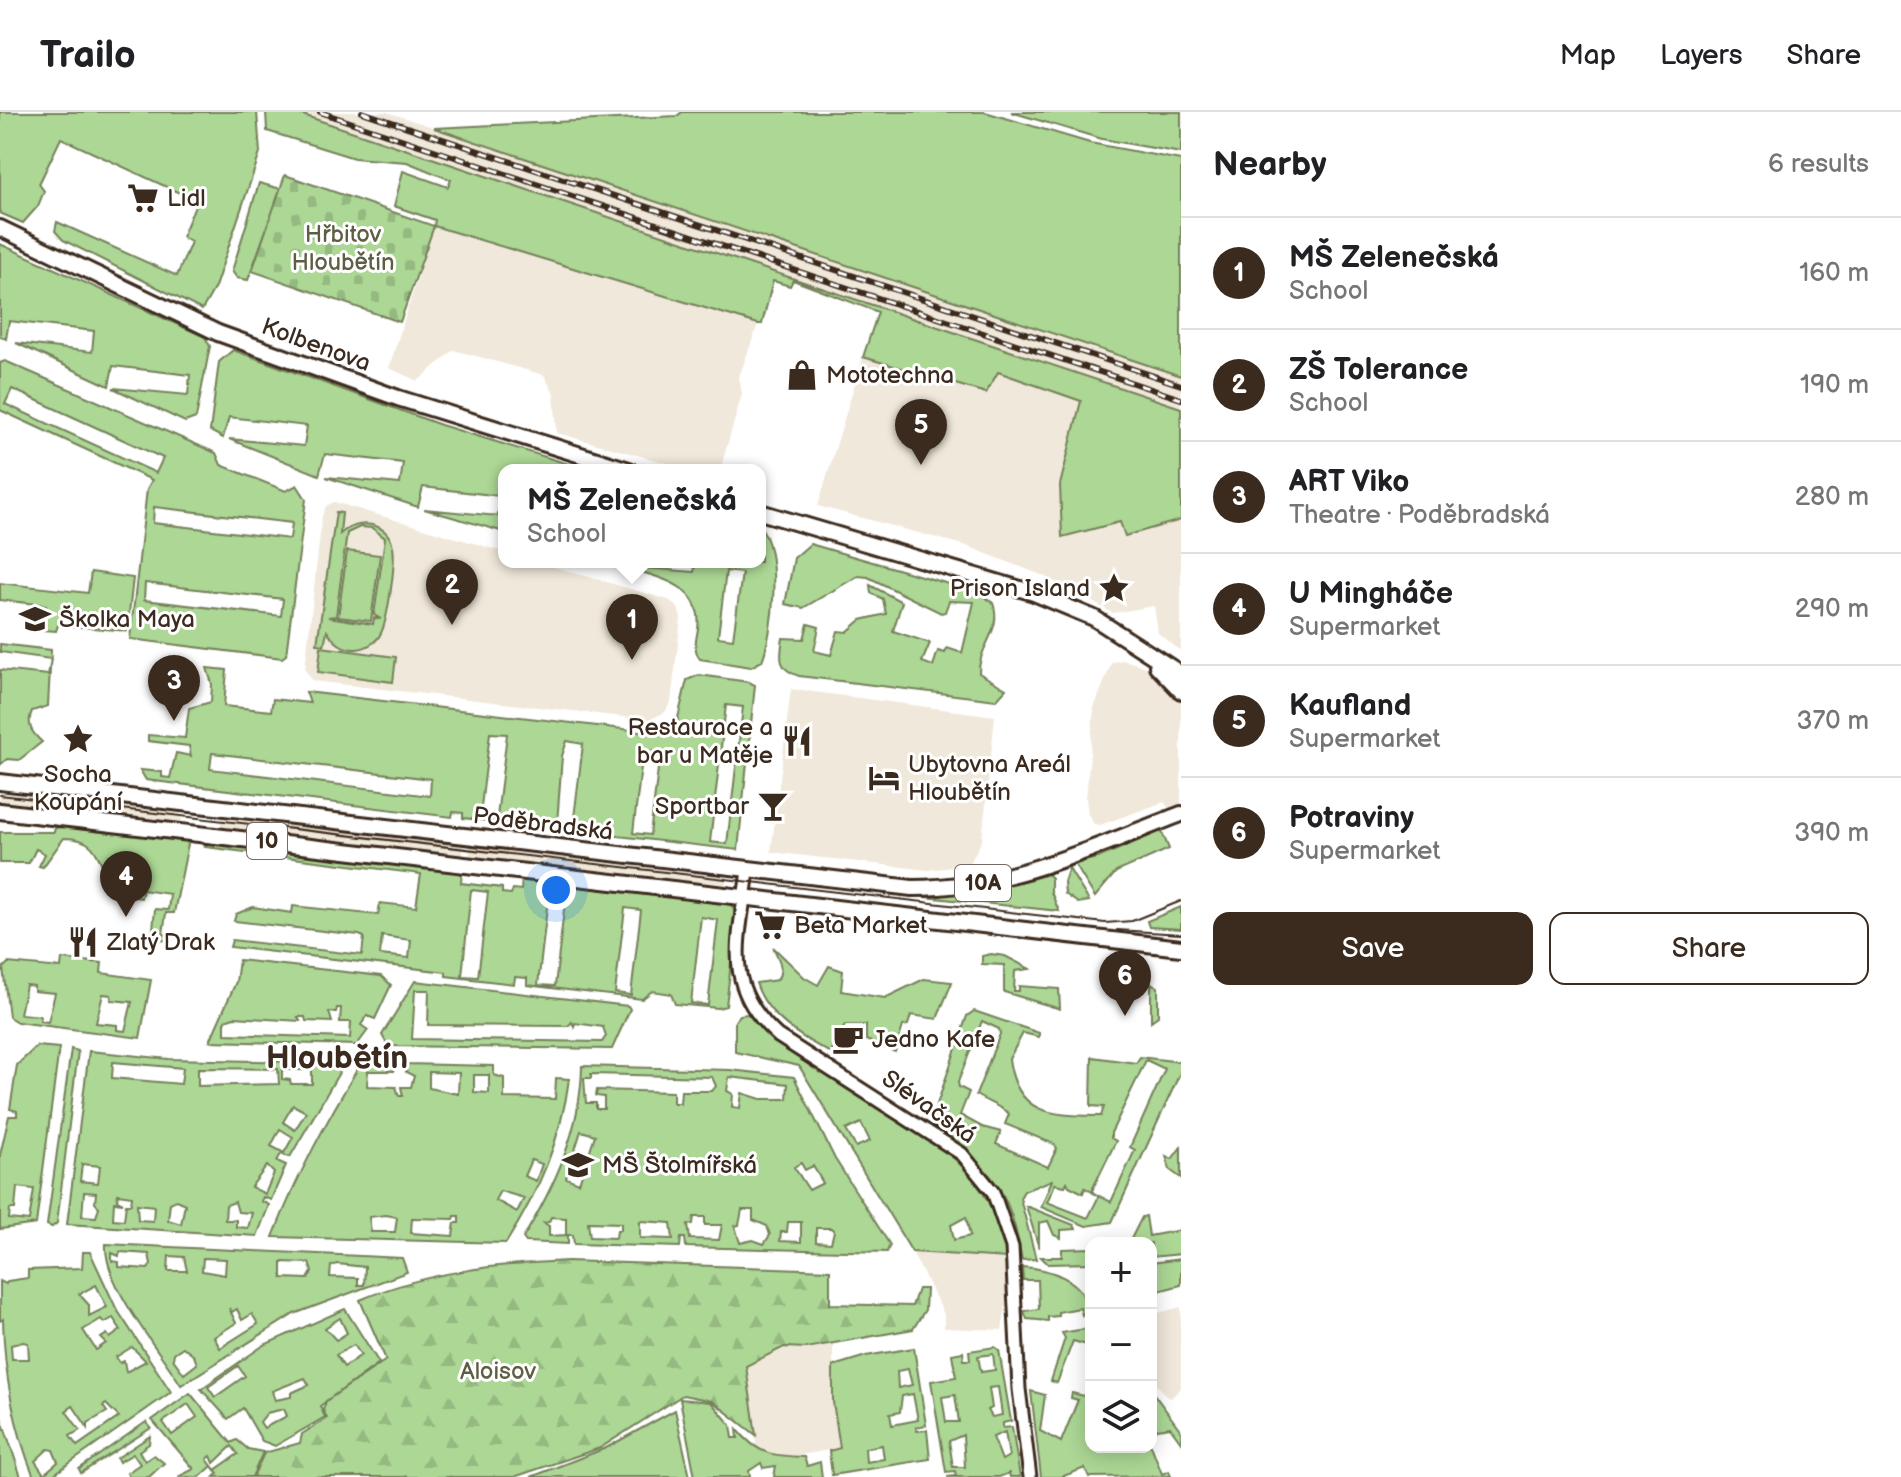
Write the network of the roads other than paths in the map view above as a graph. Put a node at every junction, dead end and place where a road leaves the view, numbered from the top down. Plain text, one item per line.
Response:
1 (0, 228) edge
2 (610, 464) edge
3 (766, 514) edge
4 (1146, 653) junction
5 (1181, 674) edge
6 (1181, 691) edge
7 (0, 782) edge
8 (0, 811) edge
9 (1181, 814) edge
10 (748, 870) junction
11 (893, 887) joint
12 (745, 898) junction
13 (1181, 948) edge
14 (1030, 1477) edge

1 - 2 main road, Kolbenova
3 - 4 main road
4 - 5 main road
4 - 6 main road
7 - 10 main road, Poděbradská / 10
8 - 12 main road, Poděbradská / 10
9 - 11 main road, Poděbradská / 10A
10 - 11 main road, Poděbradská / 10
10 - 12 street, Slévačská
12 - 13 main road, Poděbradská / 10
12 - 14 street, Slévačská

